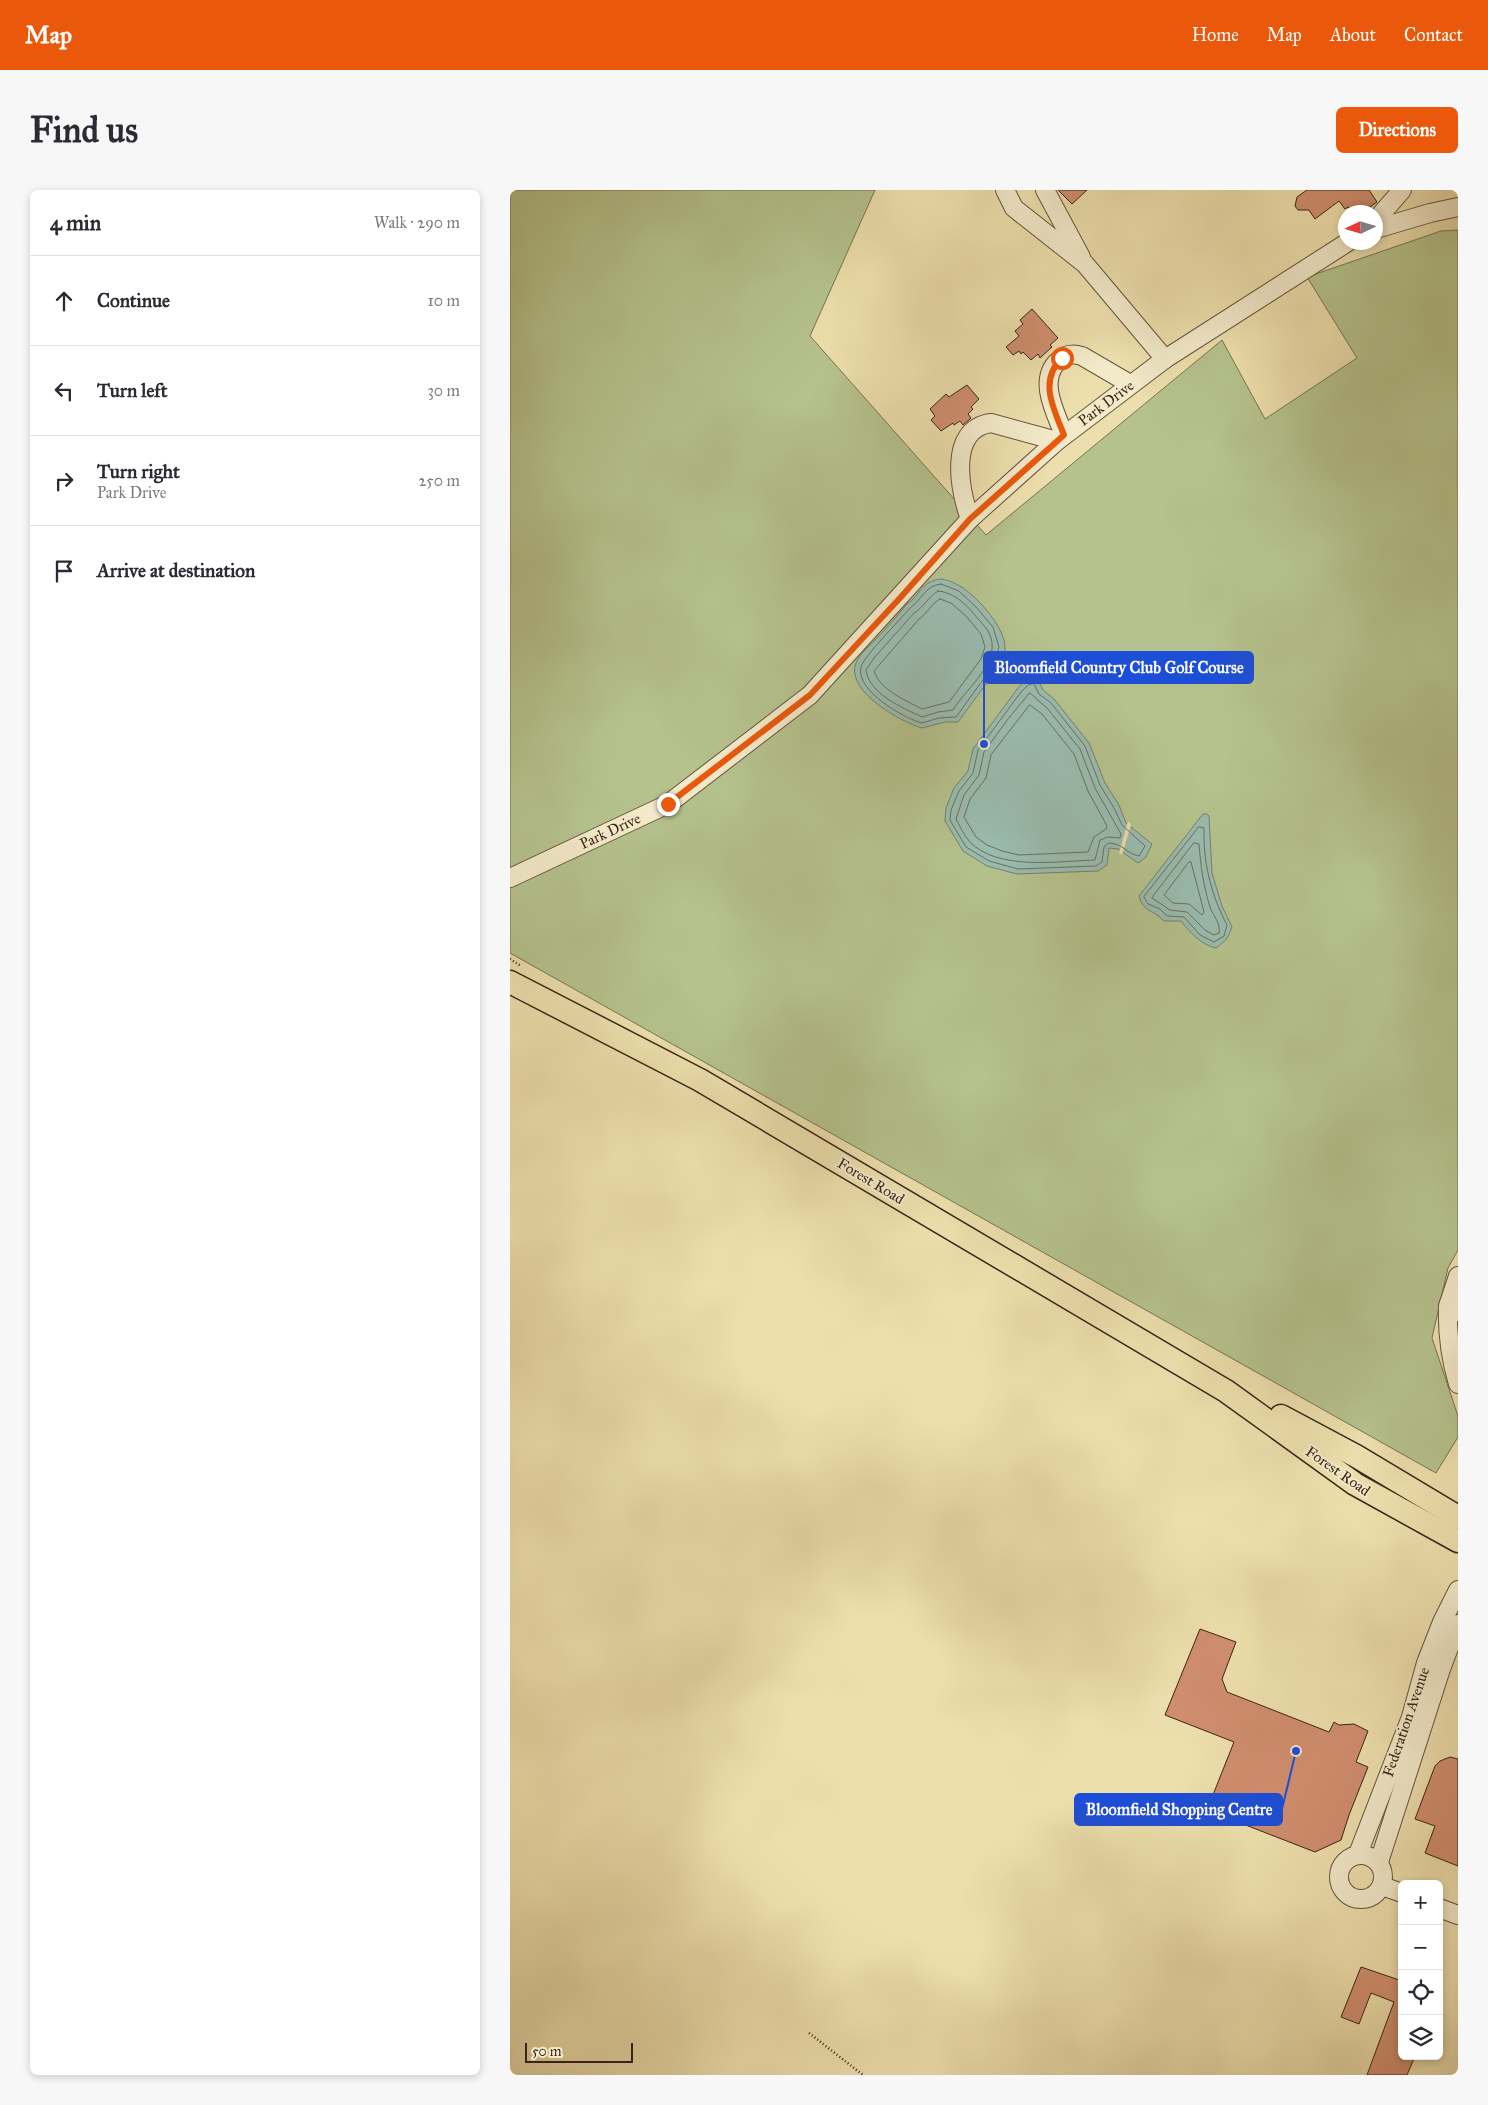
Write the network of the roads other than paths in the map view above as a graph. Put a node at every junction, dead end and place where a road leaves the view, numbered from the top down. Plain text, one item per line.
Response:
1 (1005, 190) edge
2 (1045, 190) edge
3 (1402, 190) edge
4 (1458, 207) edge
5 (1383, 212) edge
6 (1383, 227) edge
7 (1338, 248) edge
8 (1085, 264) junction
9 (1166, 359) junction
10 (1130, 384) junction
11 (1061, 438) junction
12 (970, 519) junction
13 (510, 878) edge
14 (510, 982) edge
15 (1458, 1276) edge
16 (1453, 1309) edge
17 (1458, 1384) edge
18 (1226, 1391) junction
19 (1452, 1511) edge
20 (1458, 1541) edge
21 (1458, 1590) edge
22 (1458, 1624) edge
23 (1358, 1854) junction
24 (1379, 1862) junction
25 (1382, 1886) junction
26 (1398, 1892) edge
27 (1443, 1909) edge
28 (1458, 1915) edge

1 - 8 street
2 - 8 street
3 - 5 street
4 - 6 street
7 - 9 street, Park Drive
8 - 9 street
9 - 10 street, Park Drive
10 - 11 street, Park Drive
10 - 11 street
11 - 12 street, Park Drive
11 - 12 street
12 - 13 street, Park Drive
14 - 18 main road, Forest Road
15 - 16 street
16 - 17 street
18 - 19 main road, Forest Road
18 - 20 main road, Forest Road
21 - 23 street, Federation Avenue
22 - 24 street, Federation Avenue
23 - 24 street
23 - 25 street
24 - 25 street
25 - 26 street
27 - 28 street

